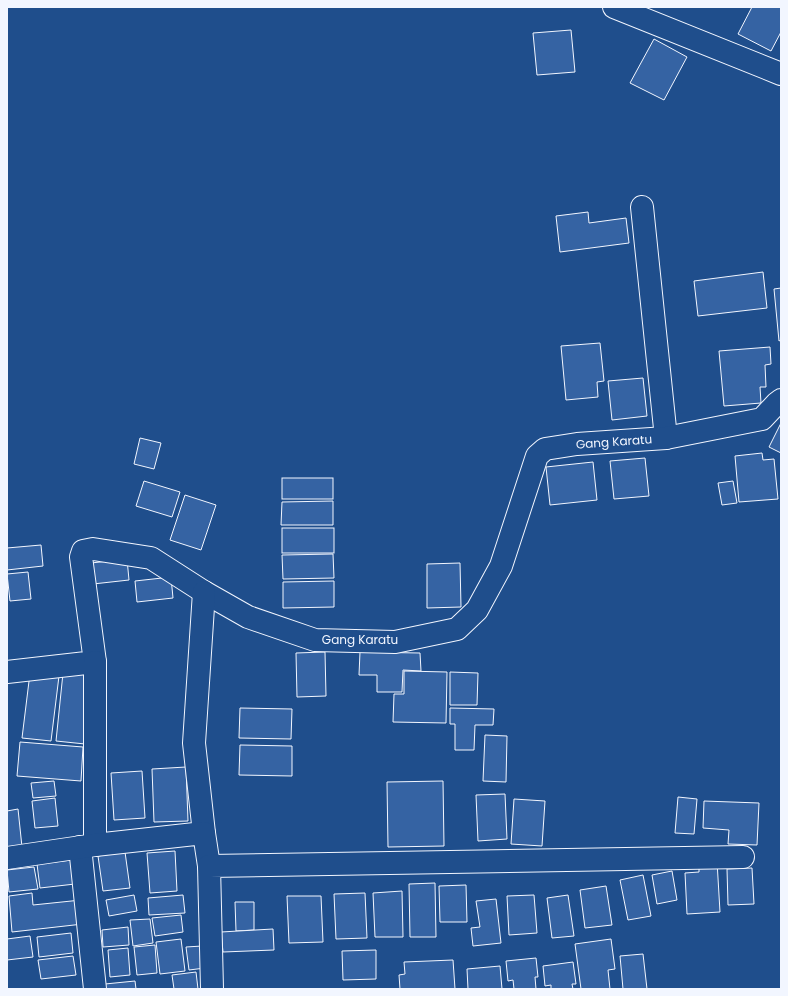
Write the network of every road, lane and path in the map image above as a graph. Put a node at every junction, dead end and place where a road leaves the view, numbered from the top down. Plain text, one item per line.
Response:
1 (614, 7) edge
2 (781, 74) edge
3 (642, 207) dead end
4 (781, 400) edge
5 (666, 438) junction
6 (204, 592) junction
7 (95, 662) junction
8 (7, 672) edge
9 (204, 833) junction
10 (88, 846) junction
11 (743, 856) dead end
12 (7, 858) edge
13 (209, 866) junction
14 (95, 989) edge
15 (212, 989) edge

1 - 2 street
3 - 5 street
4 - 5 street, Gang Karatu
5 - 6 street, Gang Karatu
6 - 7 street, Gang Karatu
6 - 9 street
7 - 8 street
7 - 10 street
9 - 10 street
9 - 13 street
10 - 12 street
10 - 14 street
11 - 13 street
13 - 15 street

